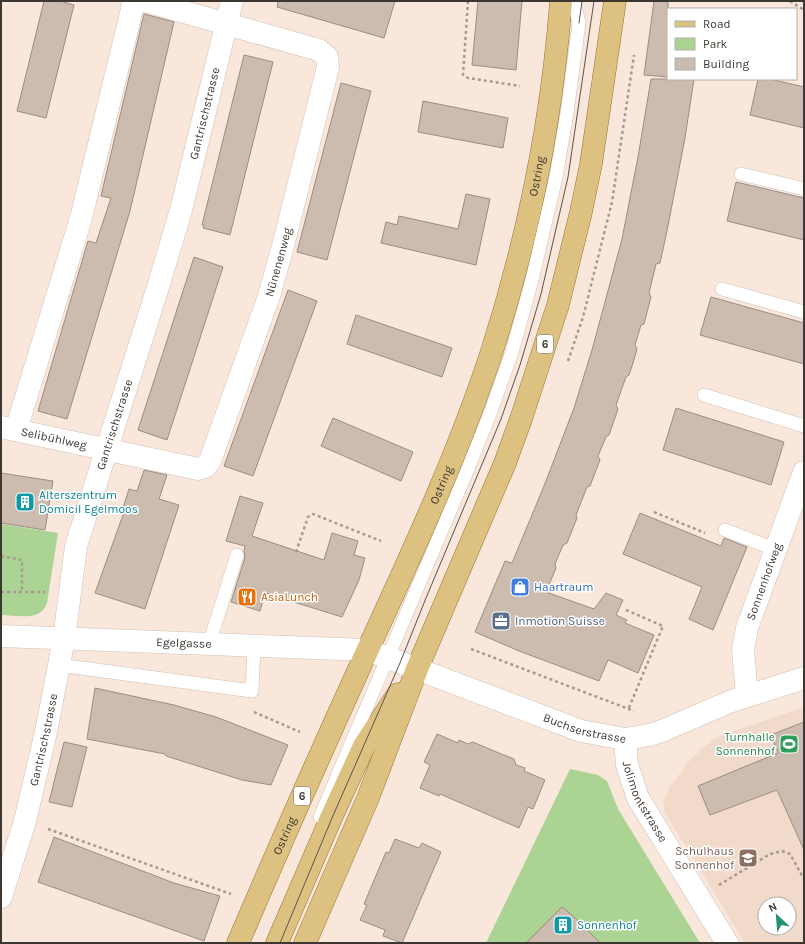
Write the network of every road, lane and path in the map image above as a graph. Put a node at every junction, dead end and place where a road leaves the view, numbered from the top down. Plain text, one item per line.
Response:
1 (134, 1) edge
2 (145, 1) edge
3 (232, 1) edge
4 (468, 1) edge
5 (561, 1) edge
6 (574, 1) edge
7 (615, 1) edge
8 (790, 1) edge
9 (804, 10) edge
10 (226, 25) junction
11 (520, 86) dead end
12 (741, 174) dead end
13 (804, 189) edge
14 (722, 290) dead end
15 (804, 312) edge
16 (704, 395) dead end
17 (804, 426) edge
18 (8, 428) edge
19 (107, 450) junction
20 (804, 472) edge
21 (654, 512) dead end
22 (725, 530) joint
23 (381, 541) dead end
24 (777, 550) junction
25 (296, 552) dead end
26 (237, 555) dead end
27 (1, 556) edge
28 (1, 592) edge
29 (22, 592) junction
30 (49, 592) dead end
31 (626, 610) dead end
32 (1, 636) edge
33 (64, 639) junction
34 (209, 644) junction
35 (254, 646) junction
36 (471, 649) dead end
37 (367, 650) junction
38 (387, 658) junction
39 (59, 665) junction
40 (417, 669) junction
41 (804, 678) edge
42 (252, 691) junction
43 (747, 696) junction
44 (628, 710) junction
45 (637, 712) dead end
46 (300, 732) dead end
47 (625, 739) junction
48 (25, 821) junction
49 (804, 879) edge
50 (715, 887) dead end
51 (231, 894) dead end
52 (1, 897) edge
53 (238, 943) edge
54 (267, 943) edge
55 (277, 943) edge
56 (305, 943) edge
57 (727, 943) edge

1 - 18 street
2 - 10 street
3 - 10 street, Gantrischstrasse
4 - 11 path
5 - 37 main road, Ostring / 6
6 - 38 lane
7 - 40 main road, 6
8 - 9 path
10 - 19 street, Gantrischstrasse
10 - 19 street, Nünenenweg
12 - 13 lane
14 - 15 lane
16 - 17 lane
18 - 19 street, Selibühlweg
19 - 33 street, Gantrischstrasse
20 - 24 street, Sonnenhofweg
21 - 22 path
22 - 24 lane
23 - 25 path
24 - 43 street, Sonnenhofweg
26 - 34 lane
27 - 29 path
28 - 29 path
29 - 30 path
31 - 44 path
32 - 33 street, Egelgasse
33 - 34 street, Egelgasse
33 - 39 street, Gantrischstrasse
34 - 35 street, Egelgasse
35 - 37 street, Egelgasse
35 - 42 lane
36 - 44 path
37 - 38 street, Buchserstrasse
37 - 53 main road, Ostring / 6
38 - 40 street, Buchserstrasse
38 - 54 lane
39 - 42 lane
39 - 48 street, Gantrischstrasse
40 - 47 street, Buchserstrasse
40 - 55 main road, 6
40 - 56 main road, 6
41 - 43 street, Buchserstrasse
42 - 46 path
43 - 47 street, Buchserstrasse
44 - 45 path
47 - 57 street, Jolimontstrasse
48 - 51 path
48 - 52 street, Gantrischstrasse
49 - 50 path

